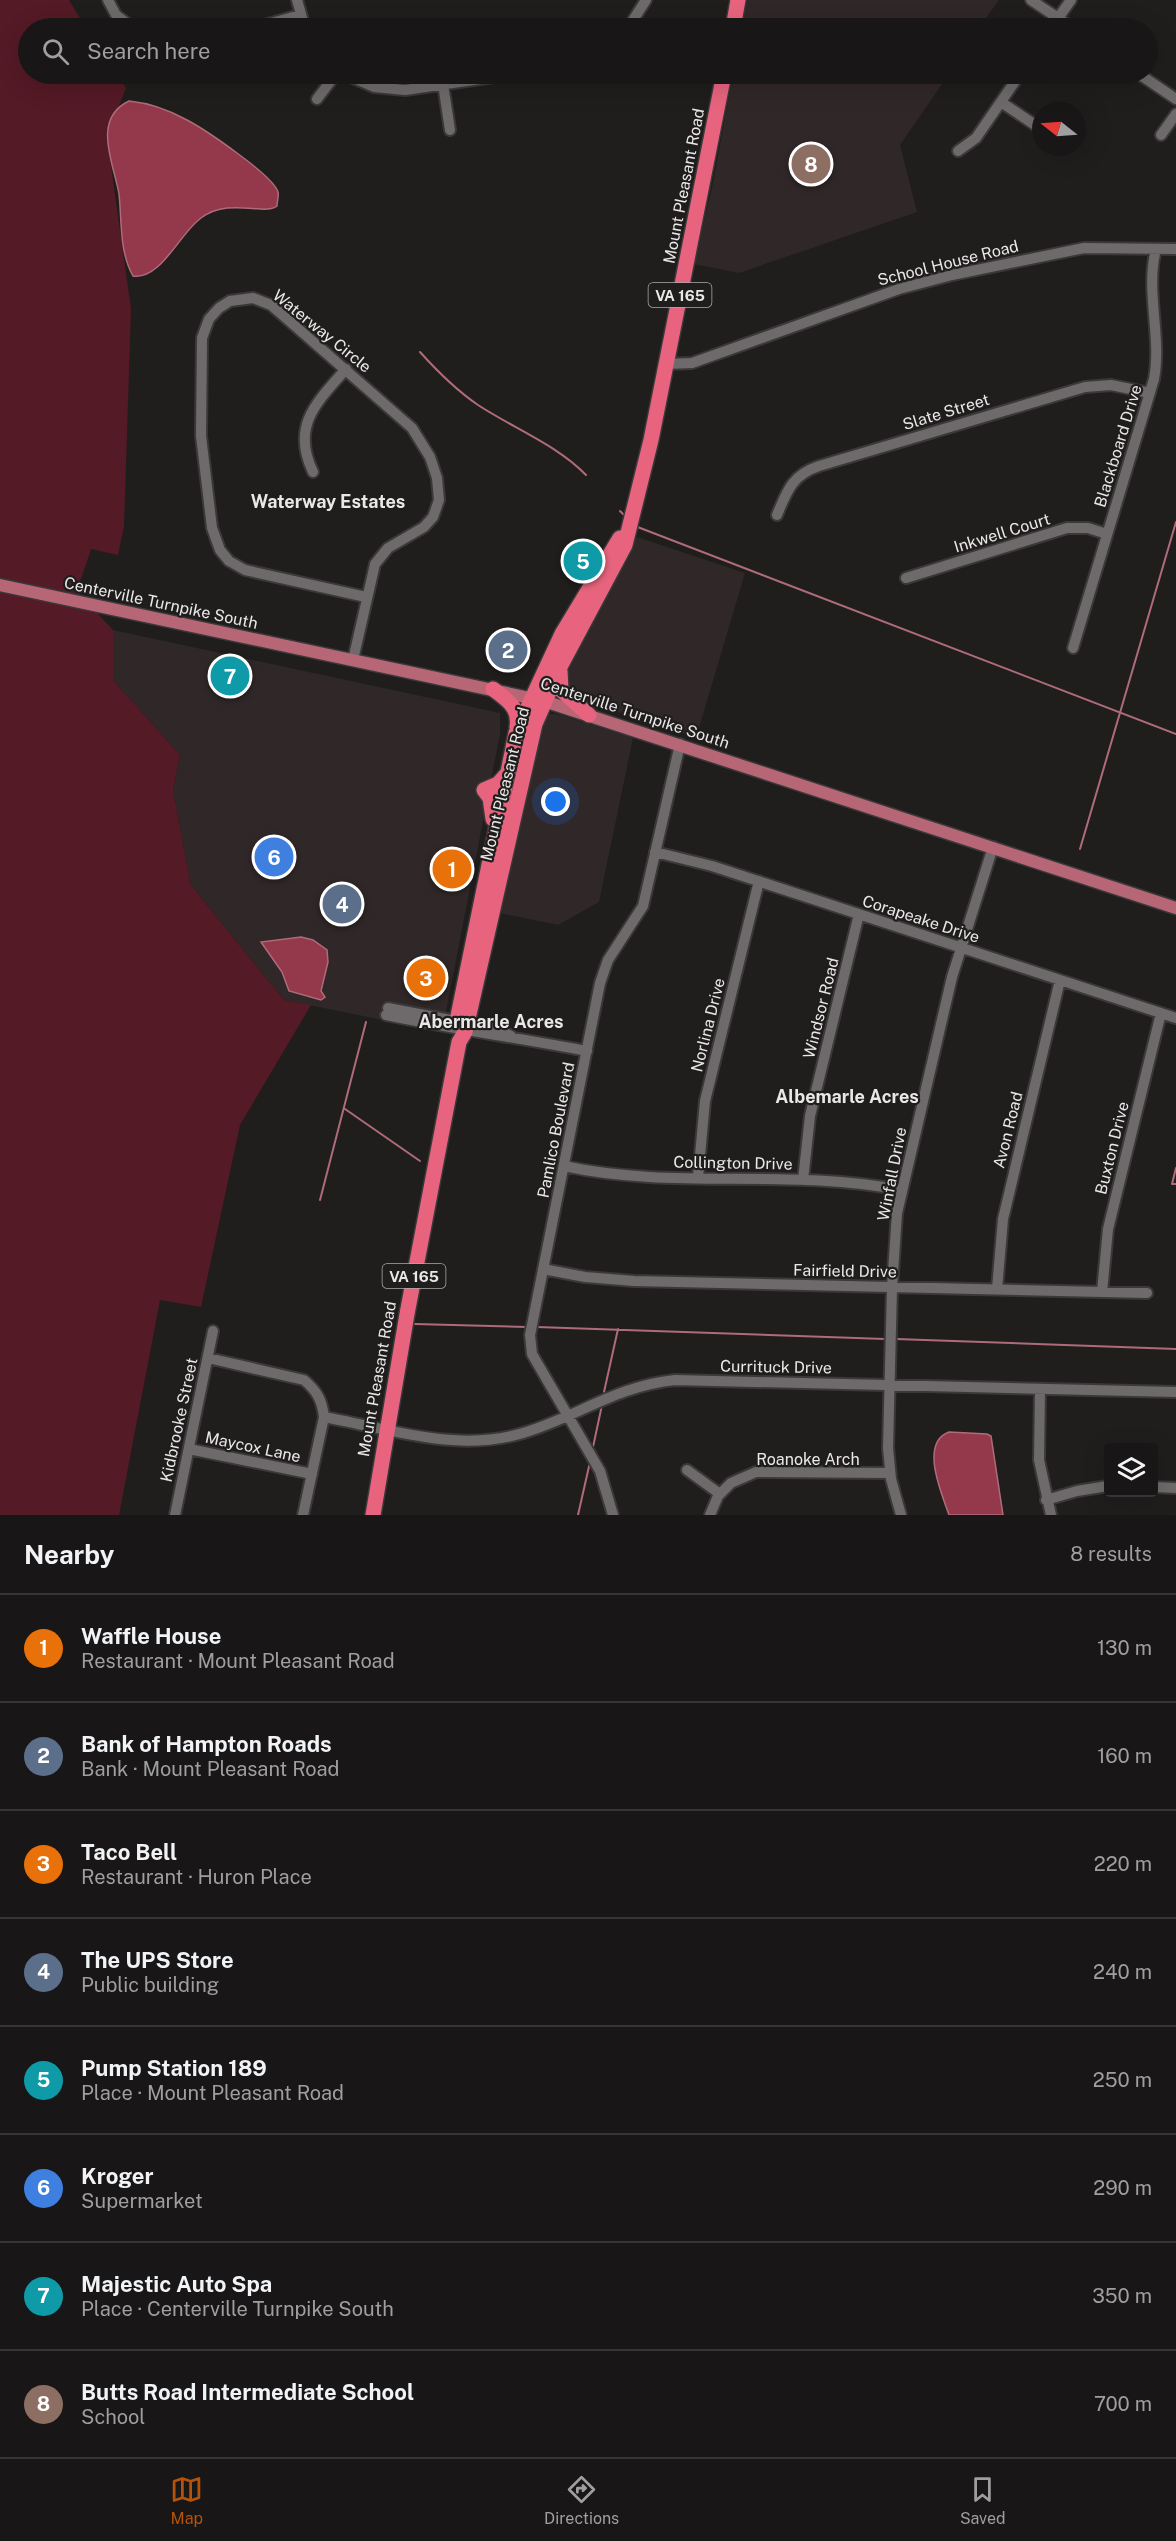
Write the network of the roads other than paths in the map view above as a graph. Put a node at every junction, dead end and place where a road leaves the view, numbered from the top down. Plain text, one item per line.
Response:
1 (108, 0) edge
2 (297, 0) edge
3 (646, 0) edge
4 (738, 0) edge
5 (1031, 0) edge
6 (1071, 0) edge
7 (300, 15) junction
8 (120, 18) edge
9 (289, 18) edge
10 (301, 18) edge
11 (637, 18) edge
12 (735, 18) edge
13 (1058, 18) joint
14 (328, 84) edge
15 (367, 84) edge
16 (443, 84) joint
17 (722, 84) edge
18 (1013, 84) edge
19 (1154, 84) edge
20 (316, 99) dead end
21 (1176, 99) edge
22 (1001, 102) junction
23 (1176, 114) edge
24 (1032, 123) edge
25 (450, 130) dead end
26 (1161, 135) dead end
27 (958, 151) dead end
28 (1156, 249) junction
29 (1176, 249) edge
30 (667, 364) junction
31 (346, 369) junction
32 (1150, 393) junction
33 (313, 472) dead end
34 (777, 515) dead end
35 (632, 516) junction
36 (1107, 534) junction
37 (906, 578) dead end
38 (0, 585) edge
39 (366, 597) junction
40 (1073, 648) dead end
41 (353, 660) junction
42 (561, 664) junction
43 (493, 689) junction
44 (537, 699) junction
45 (589, 715) junction
46 (516, 733) junction
47 (680, 744) junction
48 (494, 832) junction
49 (509, 840) junction
50 (993, 847) junction
51 (655, 852) junction
52 (759, 881) junction
53 (1176, 908) edge
54 (859, 914) junction
55 (961, 948) junction
56 (1060, 980) junction
57 (387, 1012) dead end
58 (1161, 1013) junction
59 (1176, 1018) edge
60 (461, 1029) junction
61 (587, 1051) junction
62 (564, 1166) junction
63 (698, 1177) junction
64 (803, 1180) junction
65 (902, 1190) junction
66 (543, 1269) junction
67 (892, 1287) junction
68 (997, 1289) junction
69 (1102, 1292) junction
70 (1147, 1293) dead end
71 (213, 1331) dead end
72 (208, 1358) junction
73 (890, 1385) junction
74 (1040, 1389) junction
75 (1176, 1392) edge
76 (567, 1414) junction
77 (324, 1417) junction
78 (386, 1429) junction
79 (189, 1449) junction
80 (687, 1470) dead end
81 (890, 1473) junction
82 (312, 1474) junction
83 (1104, 1487) edge
84 (1158, 1487) edge
85 (1176, 1488) edge
86 (720, 1494) junction
87 (1046, 1500) junction
88 (175, 1515) edge
89 (303, 1515) edge
90 (373, 1515) edge
91 (613, 1515) edge
92 (710, 1515) edge
93 (901, 1515) edge
94 (1051, 1515) edge

1 - 8 street
2 - 7 street
3 - 11 street
4 - 12 highway
5 - 13 street
6 - 13 street
7 - 9 street
7 - 10 street
14 - 20 street
15 - 16 street
16 - 25 street
17 - 30 highway, Mount Pleasant Road / VA 165
18 - 22 street
19 - 21 street
22 - 24 street
22 - 27 street
23 - 26 street
28 - 29 street, School House Road
28 - 30 street, School House Road
28 - 32 street, Blackboard Drive
30 - 35 highway, Mount Pleasant Road / VA 165
31 - 33 street
31 - 39 street, Waterway Circle
31 - 39 street, Waterway Circle
32 - 34 street, Slate Street
32 - 36 street, Blackboard Drive
35 - 42 highway, Mount Pleasant Road / VA 165
35 - 44 highway, Mount Pleasant Road / VA 165
36 - 37 street, Inkwell Court
36 - 40 street, Blackboard Drive
38 - 41 main road, Centerville Turnpike South
39 - 41 street, Waterway Circle
41 - 43 main road, Centerville Turnpike South
42 - 44 highway, Mount Pleasant Road / VA 165
42 - 45 highway
43 - 44 main road, Centerville Turnpike South
43 - 46 highway
44 - 45 main road, Centerville Turnpike South
44 - 46 highway, Mount Pleasant Road / VA 165
44 - 49 highway, Mount Pleasant Road / VA 165
45 - 47 main road, Centerville Turnpike South
46 - 48 highway, Mount Pleasant Road / VA 165
47 - 50 main road, Centerville Turnpike South
47 - 51 street, Pamlico Boulevard
48 - 49 highway
48 - 60 highway, Mount Pleasant Road / VA 165
49 - 60 highway, Mount Pleasant Road / VA 165
50 - 53 main road, Centerville Turnpike South
50 - 55 street, Winfall Drive
51 - 52 street, Corapeake Drive
51 - 61 street, Pamlico Boulevard
52 - 54 street, Corapeake Drive
52 - 63 street, Norlina Drive
54 - 55 street, Corapeake Drive
54 - 64 street, Windsor Road
55 - 56 street, Corapeake Drive
55 - 65 street, Winfall Drive
56 - 58 street, Corapeake Drive
56 - 68 street, Avon Road
57 - 60 street
58 - 59 street, Corapeake Drive
58 - 69 street, Buxton Drive
60 - 61 street
60 - 78 highway, Mount Pleasant Road / VA 165
61 - 62 street, Pamlico Boulevard
62 - 63 street, Collington Drive
62 - 66 street, Pamlico Boulevard
63 - 64 street, Collington Drive
64 - 65 street, Collington Drive
65 - 67 street, Winfall Drive
66 - 67 street, Fairfield Drive
66 - 76 street, Pamlico Boulevard
67 - 68 street, Fairfield Drive
67 - 73 street, Winfall Drive
68 - 69 street, Fairfield Drive
69 - 70 street, Fairfield Drive
71 - 72 street, Kidbrooke Street
72 - 77 street
72 - 79 street, Kidbrooke Street
73 - 74 street, Currituck Drive
73 - 76 street, Currituck Drive
73 - 81 street, Winfall Drive
74 - 75 street, Currituck Drive
74 - 87 street
76 - 78 street, Currituck Drive
76 - 91 street, Pamlico Boulevard
77 - 78 street, Currituck Drive
77 - 82 street
78 - 90 highway, Mount Pleasant Road / VA 165
79 - 82 street, Maycox Lane
79 - 88 street, Kidbrooke Street
80 - 86 street
81 - 86 street, Roanoke Arch
81 - 93 street, Winfall Drive
82 - 89 street
83 - 87 street
84 - 85 street
86 - 92 street, Roanoke Arch
87 - 94 street

